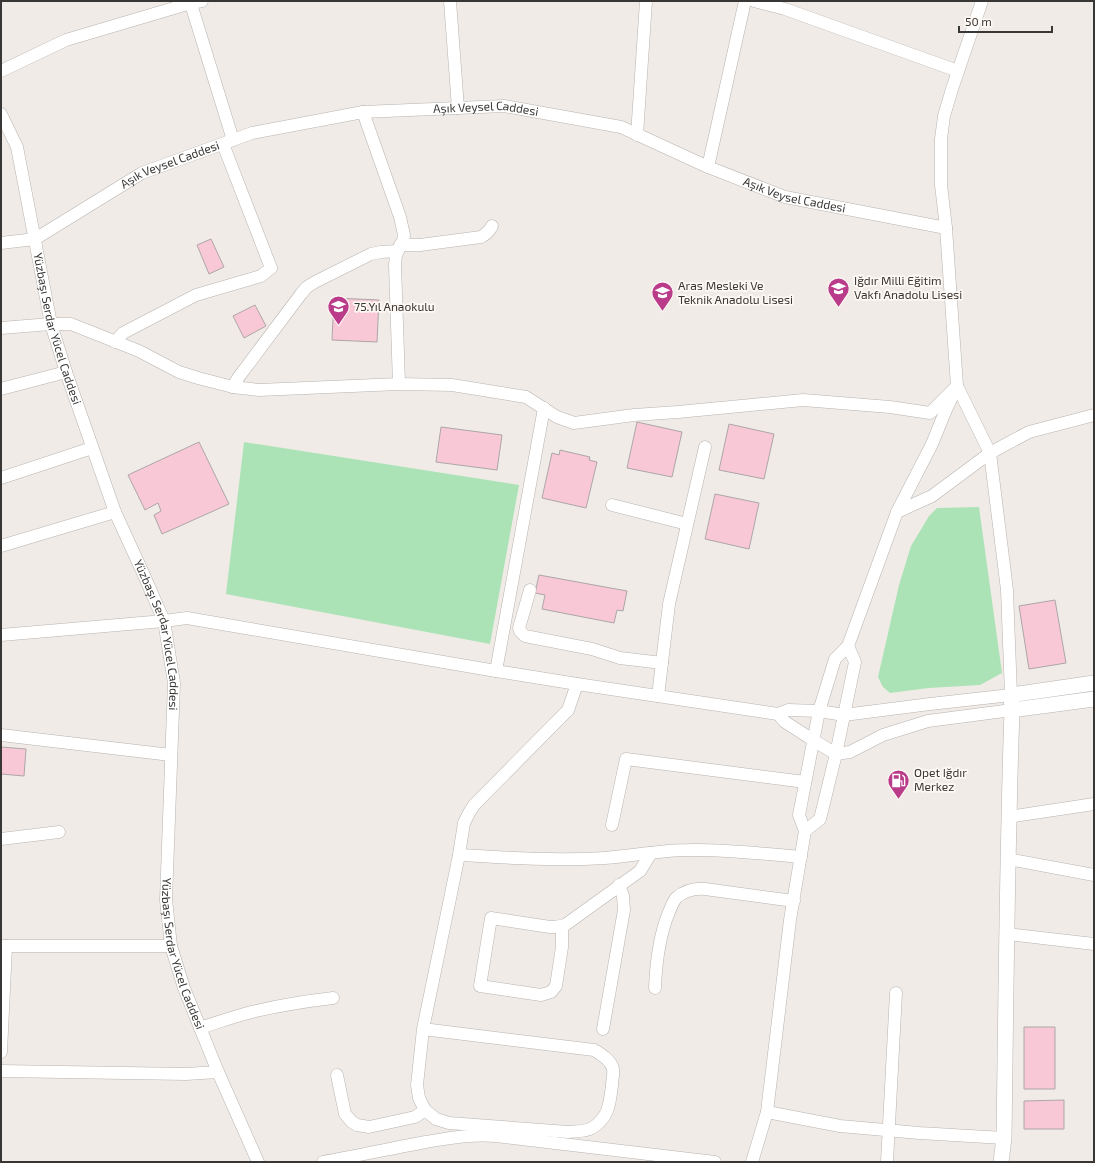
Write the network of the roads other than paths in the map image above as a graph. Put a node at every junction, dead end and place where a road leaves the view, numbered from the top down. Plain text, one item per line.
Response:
1 (450, 1) edge
2 (646, 1) edge
3 (745, 1) edge
4 (754, 1) edge
5 (982, 1) edge
6 (194, 2) edge
7 (1, 71) edge
8 (958, 71) junction
9 (458, 108) junction
10 (363, 112) junction
11 (1, 114) edge
12 (637, 135) junction
13 (228, 142) junction
14 (708, 167) junction
15 (492, 226) dead end
16 (946, 228) junction
17 (35, 239) junction
18 (1, 243) edge
19 (399, 248) junction
20 (51, 324) junction
21 (1, 328) edge
22 (115, 342) junction
23 (66, 372) junction
24 (400, 384) junction
25 (957, 386) junction
26 (233, 388) junction
27 (1, 389) edge
28 (544, 408) junction
29 (1094, 415) edge
30 (705, 447) dead end
31 (92, 448) junction
32 (990, 453) junction
33 (1, 478) edge
34 (612, 505) dead end
35 (115, 512) junction
36 (897, 512) junction
37 (687, 524) junction
38 (1, 546) edge
39 (530, 590) dead end
40 (164, 621) junction
41 (1, 635) edge
42 (848, 646) junction
43 (662, 663) junction
44 (496, 671) junction
45 (1094, 683) edge
46 (577, 684) junction
47 (1011, 695) junction
48 (658, 696) junction
49 (1094, 699) edge
50 (1012, 710) junction
51 (819, 711) junction
52 (778, 714) junction
53 (844, 715) junction
54 (1, 735) edge
55 (813, 740) junction
56 (836, 754) junction
57 (171, 755) junction
58 (805, 782) junction
59 (1094, 804) edge
60 (1008, 817) junction
61 (612, 825) dead end
62 (805, 831) junction
63 (59, 832) dead end
64 (1, 840) edge
65 (651, 853) junction
66 (459, 855) junction
67 (801, 857) junction
68 (1008, 859) junction
69 (1094, 875) edge
70 (619, 885) junction
71 (794, 901) junction
72 (561, 926) junction
73 (1007, 934) junction
74 (1094, 944) edge
75 (3, 946) edge
76 (171, 946) junction
77 (655, 988) dead end
78 (896, 993) dead end
79 (333, 998) dead end
80 (200, 1028) junction
81 (423, 1029) junction
82 (603, 1029) dead end
83 (1, 1052) edge
84 (1, 1071) edge
85 (218, 1072) junction
86 (337, 1075) dead end
87 (425, 1110) junction
88 (767, 1112) junction
89 (889, 1130) junction
90 (1004, 1138) junction
91 (258, 1162) edge
92 (323, 1162) edge
93 (715, 1162) edge
94 (752, 1162) edge
95 (887, 1162) edge
96 (1002, 1162) edge

1 - 9 street
2 - 12 street
3 - 14 street
4 - 8 street
5 - 8 street
6 - 7 street
6 - 13 street
8 - 16 street
9 - 10 street, Aşık Veysel Caddesi
9 - 12 street, Aşık Veysel Caddesi
10 - 13 street, Aşık Veysel Caddesi
10 - 19 street
11 - 17 street, Yüzbaşı Serdar Yücel Caddesi
12 - 14 street, Aşık Veysel Caddesi
13 - 17 street, Aşık Veysel Caddesi
13 - 22 street
14 - 16 street, Aşık Veysel Caddesi
15 - 19 street
16 - 25 street
17 - 18 street
17 - 20 street, Yüzbaşı Serdar Yücel Caddesi
19 - 24 street
19 - 26 street
20 - 21 street
20 - 22 street
20 - 23 street, Yüzbaşı Serdar Yücel Caddesi
22 - 26 street
23 - 27 street
23 - 31 street, Yüzbaşı Serdar Yücel Caddesi
24 - 26 street
24 - 28 street
25 - 28 street
25 - 32 street
25 - 36 street
28 - 44 street
29 - 32 street
30 - 37 street
31 - 33 street
31 - 35 street, Yüzbaşı Serdar Yücel Caddesi
32 - 36 street
32 - 47 street
34 - 37 street
35 - 38 street
35 - 40 street, Yüzbaşı Serdar Yücel Caddesi
36 - 42 street
37 - 43 street
39 - 43 street
40 - 41 street
40 - 44 street
40 - 57 street, Yüzbaşı Serdar Yücel Caddesi
42 - 51 street
42 - 53 street
43 - 48 street
44 - 46 street
45 - 47 main road
46 - 48 street
46 - 66 street
47 - 50 main road
47 - 53 street
48 - 52 street
49 - 50 main road
50 - 56 street
50 - 60 main road
51 - 52 street
51 - 53 street
51 - 55 street
52 - 55 street
53 - 56 street
54 - 57 street
55 - 56 street
55 - 58 street
56 - 62 street
57 - 76 street, Yüzbaşı Serdar Yücel Caddesi
58 - 61 street
58 - 62 street
59 - 60 street
60 - 68 main road
62 - 67 street
63 - 64 street
65 - 66 street
65 - 67 street
65 - 70 street
66 - 81 street
67 - 71 street
68 - 69 street
68 - 73 main road
70 - 72 street
70 - 82 street
71 - 77 street
71 - 88 street
72 - 72 street
73 - 74 street
73 - 90 main road
75 - 76 street
75 - 83 street
76 - 80 street, Yüzbaşı Serdar Yücel Caddesi
78 - 89 street
79 - 80 street
80 - 85 street, Yüzbaşı Serdar Yücel Caddesi
81 - 87 street
81 - 87 street
84 - 85 street
85 - 91 street, Yüzbaşı Serdar Yücel Caddesi
86 - 87 street
88 - 89 street
88 - 94 street
89 - 90 street
89 - 95 street
90 - 96 main road
92 - 93 street

